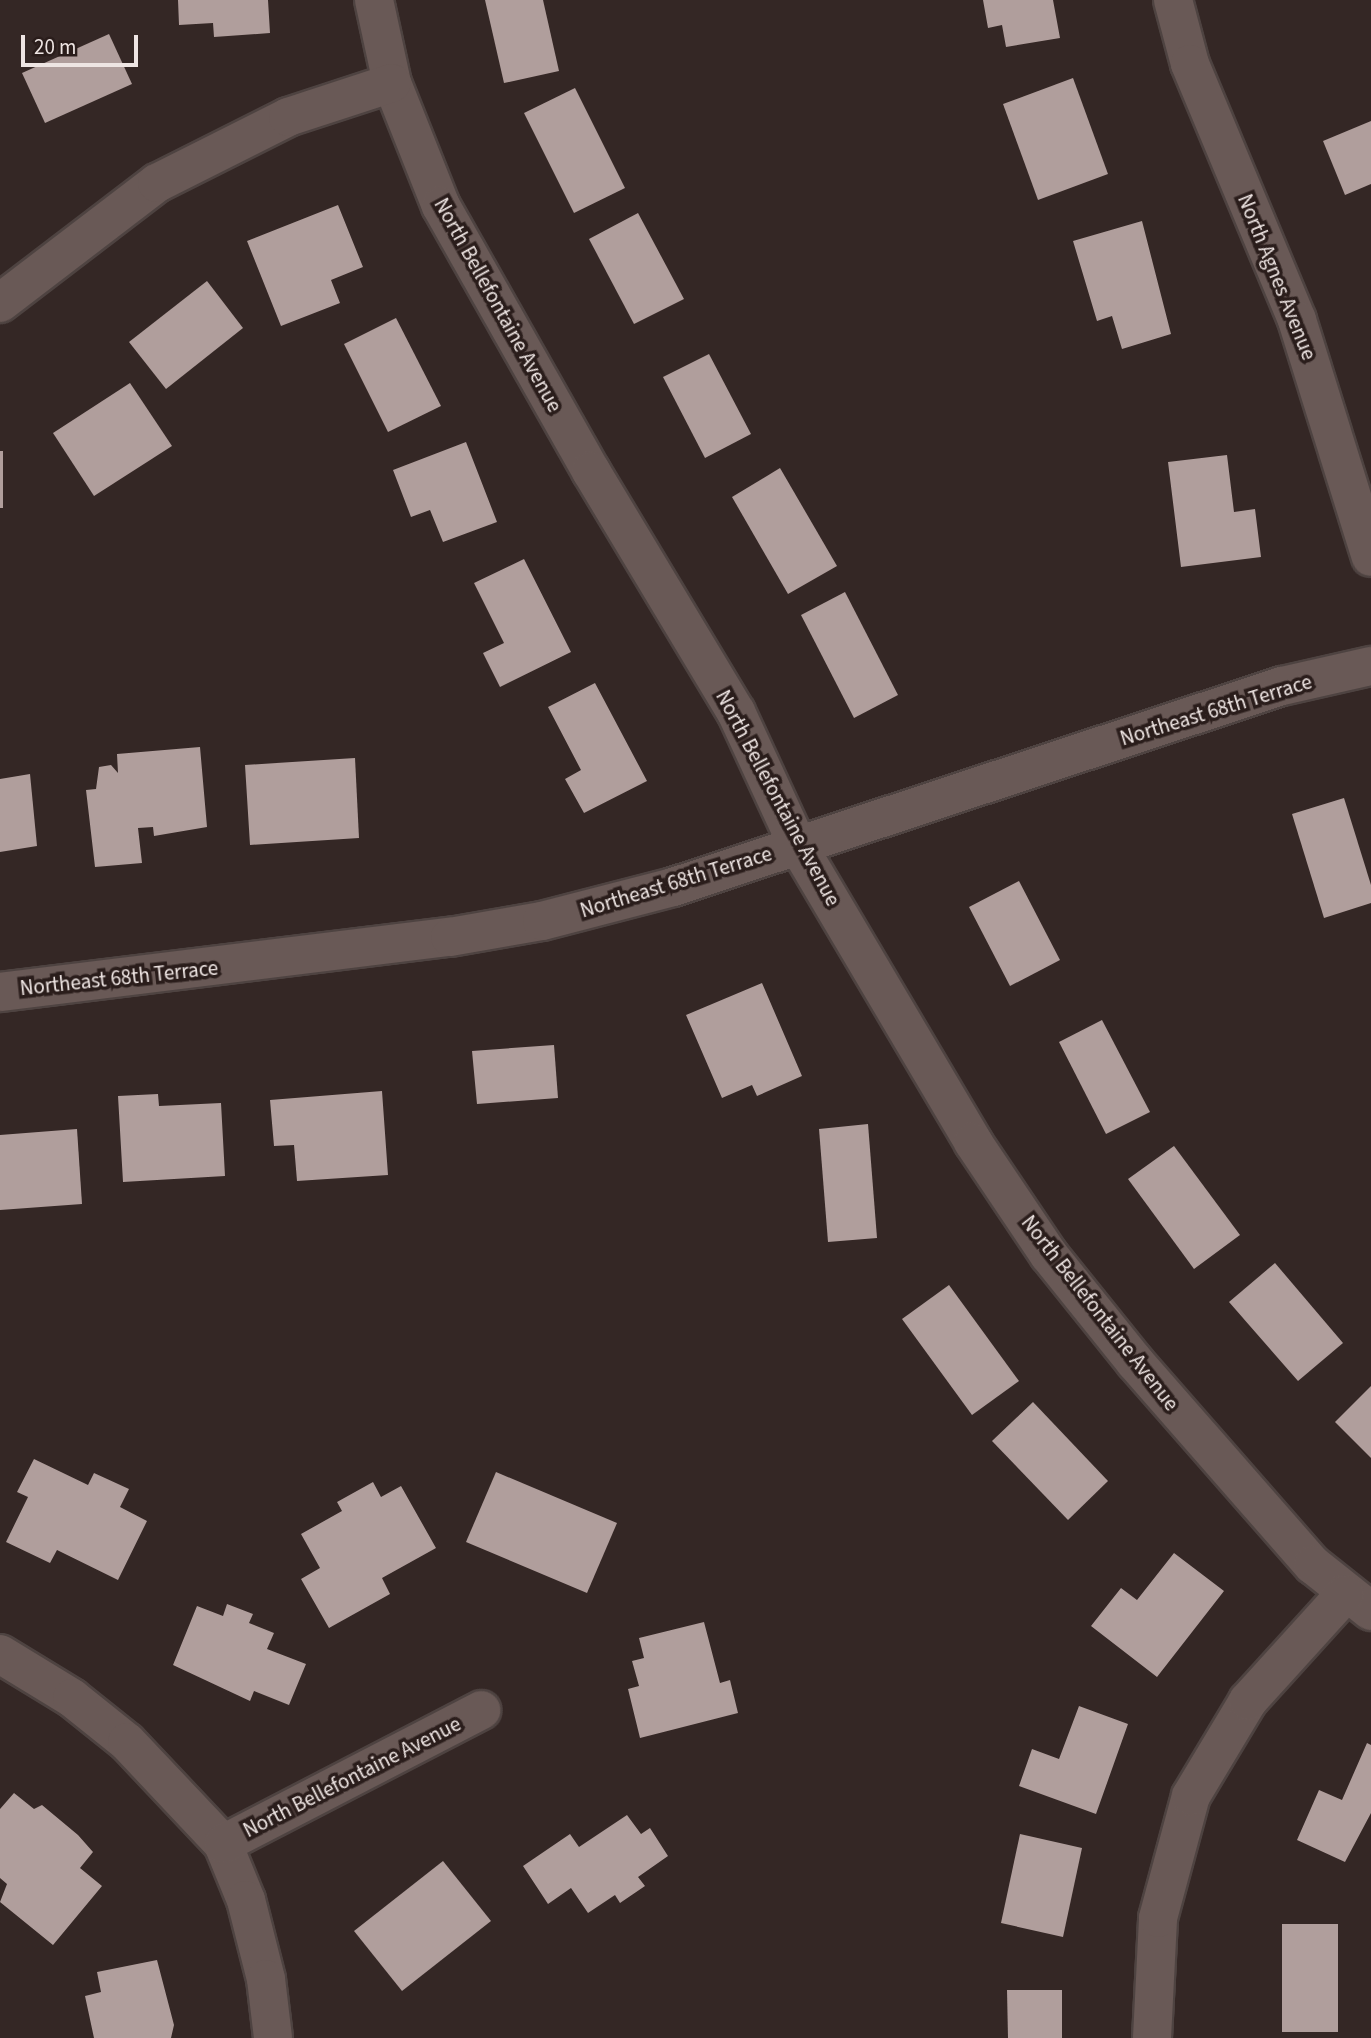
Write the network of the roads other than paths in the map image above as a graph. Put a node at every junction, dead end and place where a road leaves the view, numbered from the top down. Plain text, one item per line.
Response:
1 (374, 0) edge
2 (1173, 0) edge
3 (392, 82) junction
4 (0, 303) edge
5 (1371, 557) edge
6 (1371, 666) edge
7 (797, 844) junction
8 (0, 992) edge
9 (1358, 1602) edge
10 (0, 1654) edge
11 (481, 1710) dead end
12 (223, 1844) junction
13 (273, 2038) edge
14 (1152, 2038) edge

1 - 3 street, North Bellefontaine Avenue
2 - 5 street, North Agnes Avenue
3 - 4 street
3 - 7 street, North Bellefontaine Avenue
6 - 7 street, Northeast 68th Terrace
7 - 8 street, Northeast 68th Terrace
7 - 9 street, North Bellefontaine Avenue
9 - 14 street
10 - 12 street, North Bellefontaine Avenue
11 - 12 street, North Bellefontaine Avenue
12 - 13 street, North Bellefontaine Avenue

